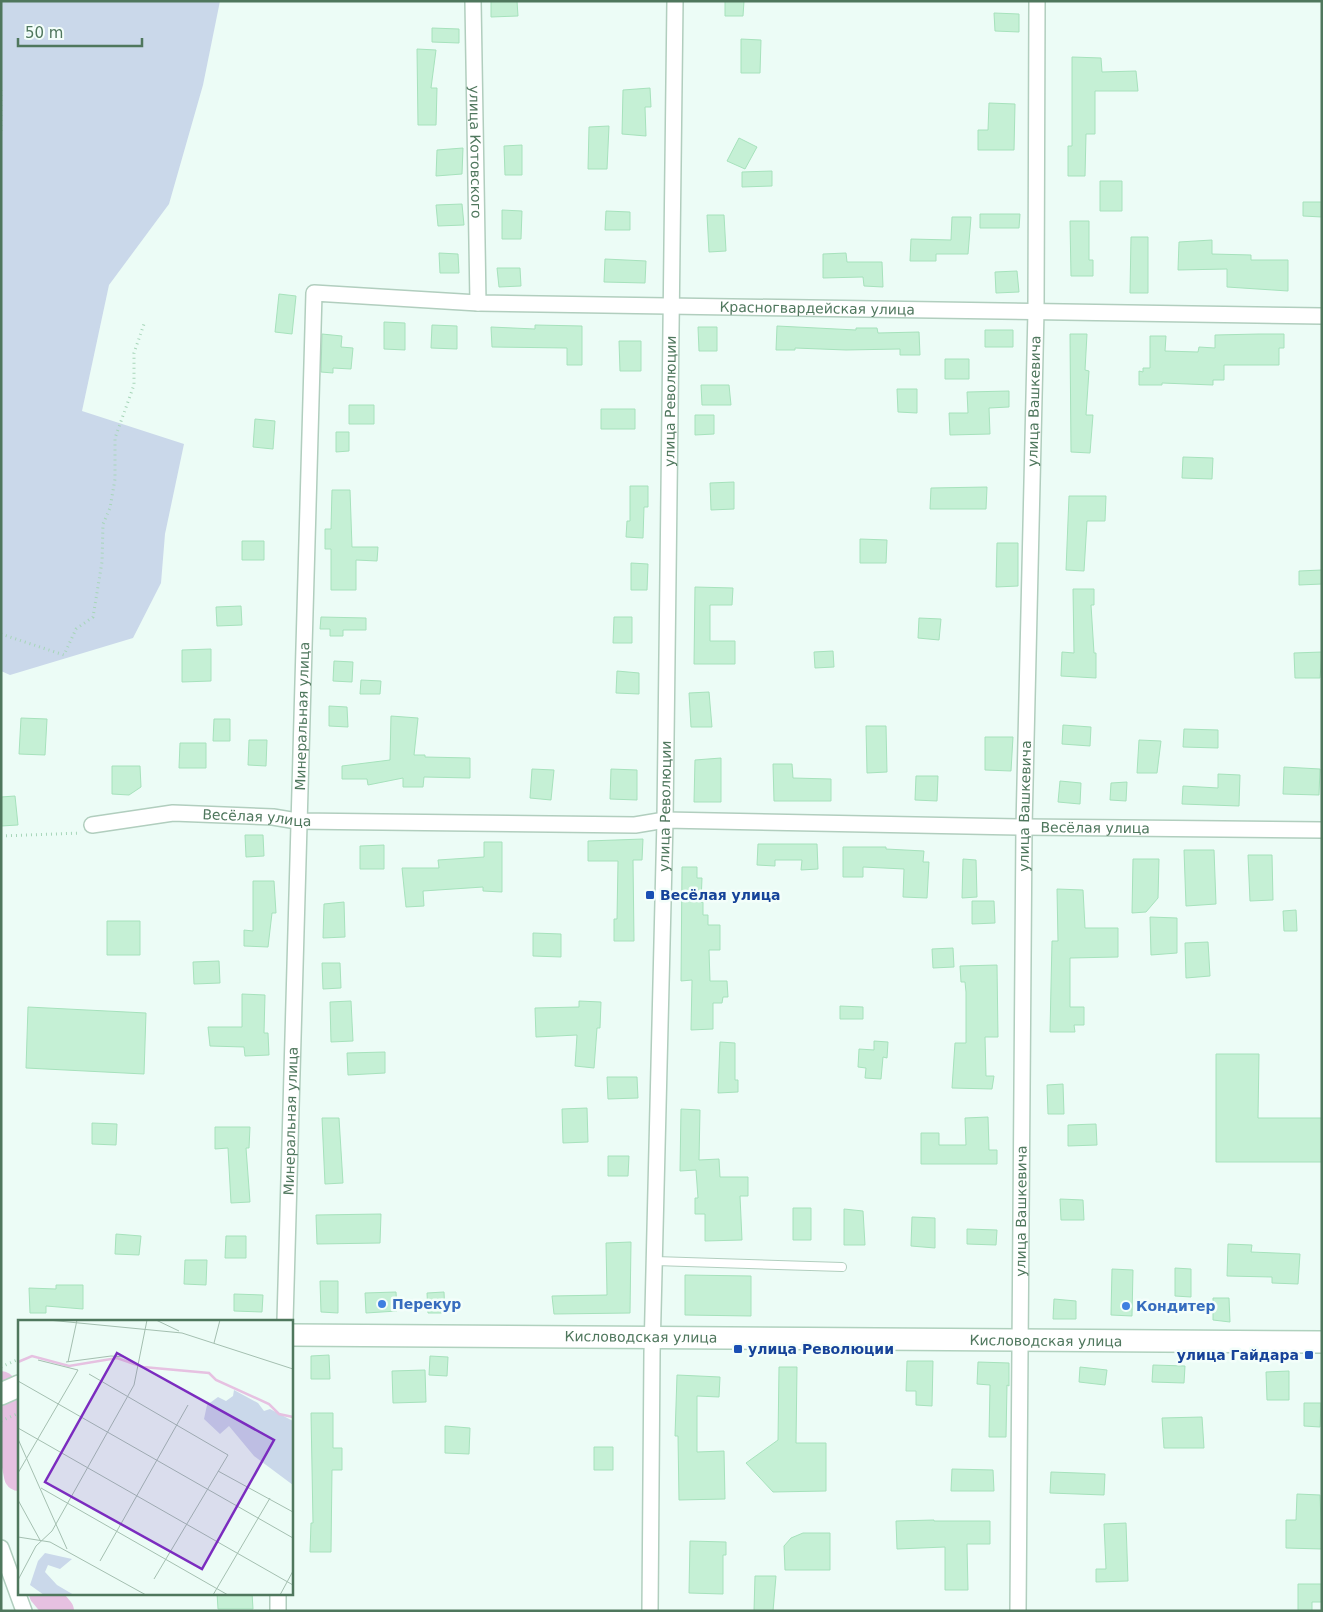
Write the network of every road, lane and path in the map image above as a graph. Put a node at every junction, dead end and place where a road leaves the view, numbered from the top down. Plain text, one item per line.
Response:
1 (473, 1) edge
2 (675, 1) edge
3 (1037, 1) edge
4 (1, 90) edge
5 (1, 134) edge
6 (314, 293) joint
7 (478, 303) junction
8 (671, 306) junction
9 (1036, 311) junction
10 (1322, 316) edge
11 (144, 324) dead end
12 (1, 634) edge
13 (665, 820) junction
14 (297, 821) junction
15 (92, 825) joint
16 (1024, 827) junction
17 (1322, 830) edge
18 (1, 836) edge
19 (655, 1261) junction
20 (842, 1267) dead end
21 (285, 1320) edge
22 (292, 1335) edge
23 (653, 1336) junction
24 (1021, 1342) junction
25 (1322, 1342) edge
26 (18, 1359) edge
27 (1, 1367) edge
28 (18, 1386) edge
29 (1, 1394) edge
30 (18, 1413) edge
31 (1, 1421) edge
32 (1, 1548) edge
33 (278, 1594) edge
34 (24, 1611) edge
35 (278, 1611) edge
36 (650, 1611) edge
37 (1018, 1611) edge

1 - 7 street, улица Котовского
2 - 8 street, улица Революции
3 - 9 street, улица Вашкевича
4 - 5 path
6 - 7 street, Красногвардейская улица
6 - 14 street, Минеральная улица
7 - 8 street, Красногвардейская улица
8 - 9 street, Красногвардейская улица
8 - 13 street, улица Революции
9 - 10 street, Красногвардейская улица
9 - 16 street, улица Вашкевича
11 - 12 path
13 - 14 street, Весёлая улица
13 - 16 street, Весёлая улица
13 - 19 street, улица Революции
14 - 15 street, Весёлая улица
14 - 21 street, Минеральная улица
15 - 18 path
16 - 17 street, Весёлая улица
16 - 24 street, улица Вашкевича
19 - 20 lane
19 - 23 street, улица Революции
22 - 23 main road, Кисловодская улица
23 - 24 main road, Кисловодская улица
23 - 36 street, улица Революции
24 - 25 main road, Кисловодская улица
24 - 37 street, улица Вашкевича
26 - 27 path
28 - 29 main road
30 - 31 path
32 - 34 street
33 - 35 street

